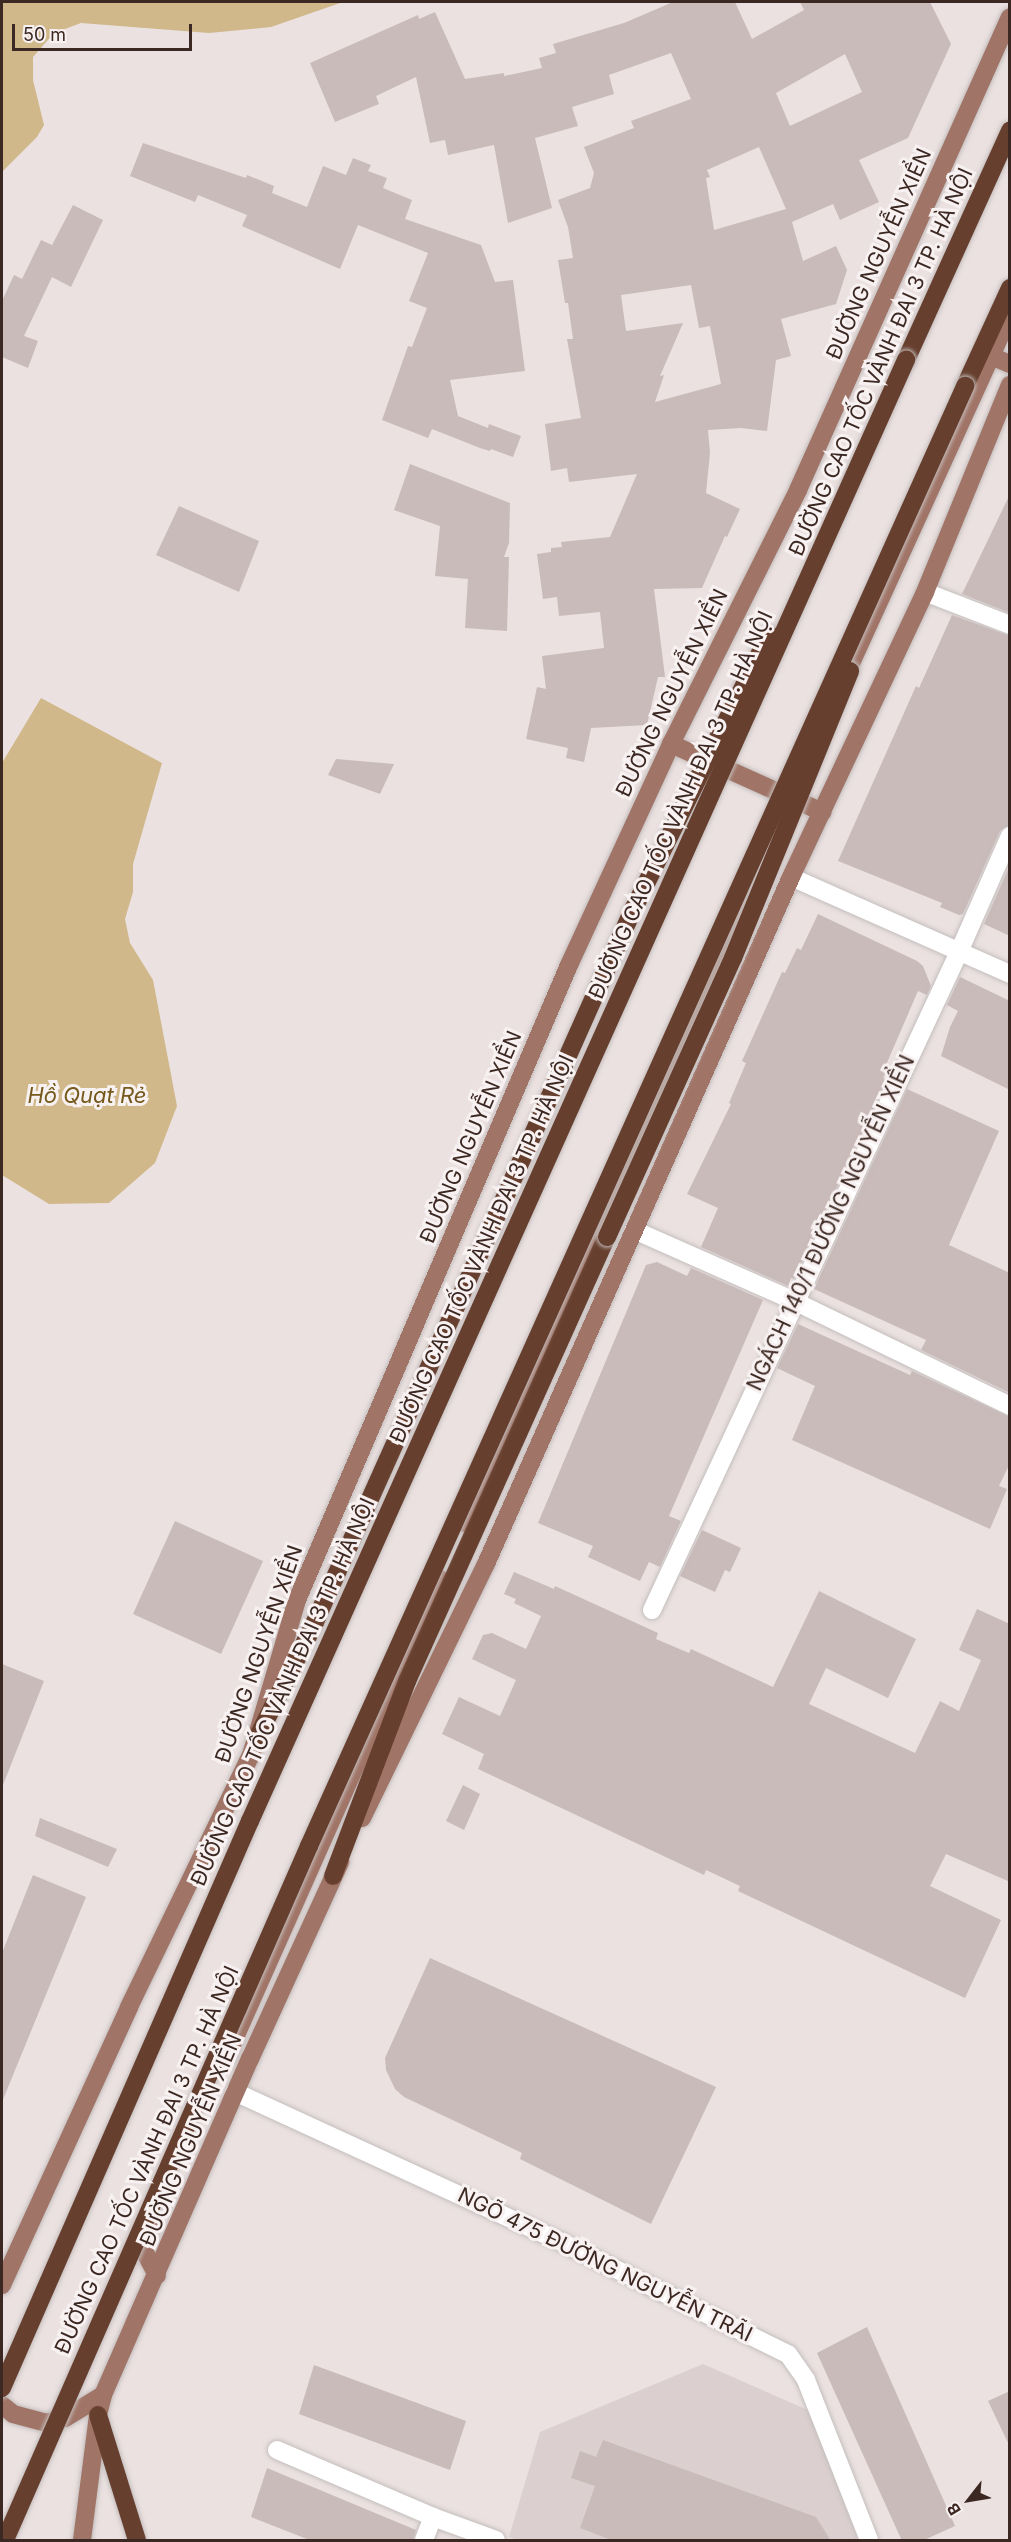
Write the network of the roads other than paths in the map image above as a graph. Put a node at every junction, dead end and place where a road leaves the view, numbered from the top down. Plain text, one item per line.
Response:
1 (1010, 17) edge
2 (1010, 131) edge
3 (1010, 288) edge
4 (1010, 314) edge
5 (991, 356) junction
6 (906, 360) junction
7 (1010, 364) edge
8 (1010, 385) edge
9 (965, 386) junction
10 (926, 592) junction
11 (1010, 626) edge
12 (671, 744) junction
13 (790, 798) junction
14 (822, 812) junction
15 (1010, 836) edge
16 (791, 877) junction
17 (959, 952) junction
18 (1010, 974) edge
19 (634, 1230) junction
20 (794, 1301) junction
21 (1010, 1406) edge
22 (652, 1610) dead end
23 (258, 1736) junction
24 (333, 1876) junction
25 (235, 2092) junction
26 (157, 2275) junction
27 (2, 2285) edge
28 (2, 2388) edge
29 (103, 2395) junction
30 (2, 2405) edge
31 (98, 2415) junction
32 (277, 2450) dead end
33 (433, 2517) junction
34 (5, 2541) edge
35 (82, 2541) edge
36 (137, 2541) edge
37 (424, 2541) edge
38 (496, 2541) edge
39 (869, 2541) edge

1 - 12 main road, ĐƯỜNG NGUYỄN XIỂN
2 - 6 highway, ĐƯỜNG CAO TỐC VÀNH ĐAI 3 TP. HÀ NỘI
3 - 9 highway, ĐƯỜNG CAO TỐC VÀNH ĐAI 3 TP. HÀ NỘI
4 - 5 main road, ĐƯỜNG NGUYỄN XIỂN
5 - 7 main road
5 - 13 main road, ĐƯỜNG NGUYỄN XIỂN
6 - 23 highway, bridge
6 - 28 highway, ĐƯỜNG CAO TỐC VÀNH ĐAI 3 TP. HÀ NỘI, bridge
8 - 10 main road, ĐƯỜNG NGUYỄN XIỂN
9 - 24 highway, bridge
9 - 34 highway, ĐƯỜNG CAO TỐC VÀNH ĐAI 3 TP. HÀ NỘI, bridge
10 - 11 street
10 - 14 main road, ĐƯỜNG NGUYỄN XIỂN
12 - 13 main road
12 - 23 main road, ĐƯỜNG NGUYỄN XIỂN
13 - 14 main road
13 - 26 main road, ĐƯỜNG NGUYỄN XIỂN
14 - 16 main road, ĐƯỜNG NGUYỄN XIỂN
15 - 17 street, NGÁCH 140/1 ĐƯỜNG NGUYỄN XIỂN
16 - 17 street
16 - 19 main road, ĐƯỜNG NGUYỄN XIỂN
17 - 18 street
17 - 20 street, NGÁCH 140/1 ĐƯỜNG NGUYỄN XIỂN
19 - 20 street
19 - 24 main road, ĐƯỜNG NGUYỄN XIỂN
20 - 21 street
20 - 22 street, NGÁCH 140/1 ĐƯỜNG NGUYỄN XIỂN
23 - 27 main road, ĐƯỜNG NGUYỄN XIỂN
24 - 25 main road, ĐƯỜNG NGUYỄN XIỂN
25 - 26 main road, ĐƯỜNG NGUYỄN XIỂN
25 - 39 street, NGÕ 475 ĐƯỜNG NGUYỄN TRÃI
26 - 29 main road, ĐƯỜNG NGUYỄN XIỂN
29 - 30 main road
29 - 31 main road, ĐƯỜNG NGUYỄN XIỂN
31 - 35 main road, ĐƯỜNG NGUYỄN XIỂN
31 - 36 highway
32 - 33 street
33 - 37 street
33 - 38 street

